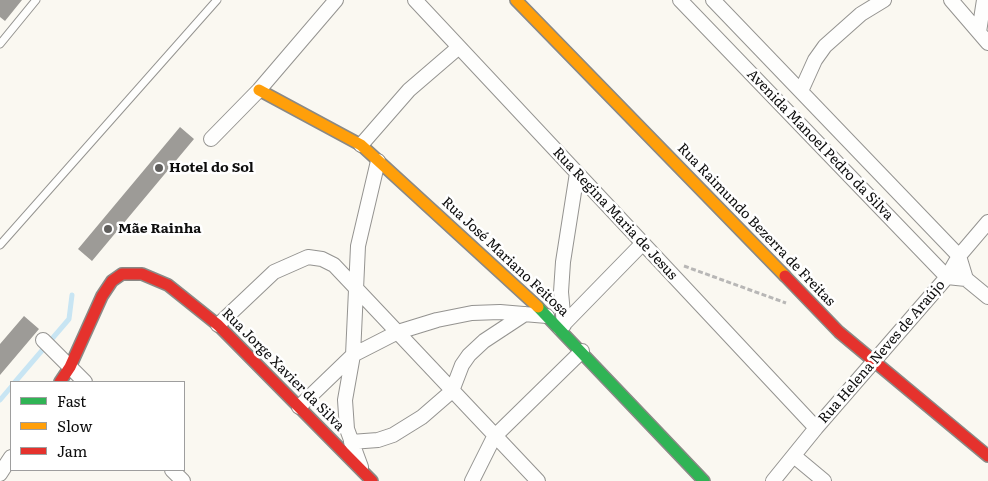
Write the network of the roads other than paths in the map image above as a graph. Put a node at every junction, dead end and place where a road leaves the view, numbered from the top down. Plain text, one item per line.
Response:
1 (36, 0) edge
2 (217, 0) edge
3 (336, 0) edge
4 (415, 0) edge
5 (516, 0) edge
6 (680, 0) edge
7 (713, 0) edge
8 (884, 0) edge
9 (951, 0) edge
10 (984, 0) edge
11 (739, 27) junction
12 (978, 32) junction
13 (988, 43) edge
14 (0, 44) edge
15 (459, 47) junction
16 (726, 47) junction
17 (259, 90) junction
18 (801, 91) junction
19 (211, 139) dead end
20 (361, 146) junction
21 (378, 161) junction
22 (577, 173) junction
23 (988, 222) edge
24 (642, 243) junction
25 (0, 246) edge
26 (959, 256) junction
27 (947, 277) junction
28 (966, 279) junction
29 (356, 287) junction
30 (988, 297) edge
31 (525, 314) junction
32 (546, 316) junction
33 (218, 326) junction
34 (562, 327) junction
35 (398, 332) junction
36 (43, 340) dead end
37 (582, 351) junction
38 (353, 355) junction
39 (875, 361) junction
40 (69, 366) junction
41 (61, 381) edge
42 (84, 381) edge
43 (452, 391) junction
44 (299, 407) junction
45 (816, 428) junction
46 (494, 437) junction
47 (351, 442) junction
48 (794, 456) junction
49 (988, 456) edge
50 (10, 459) edge
51 (173, 471) edge
52 (0, 474) edge
53 (367, 476) edge
54 (183, 481) edge
55 (472, 481) edge
56 (538, 481) edge
57 (704, 481) edge
58 (773, 481) edge
59 (824, 481) edge

1 - 14 lane
2 - 25 lane
3 - 17 street
4 - 15 street, Rua Regina Maria de Jesus
5 - 39 street, Rua Raimundo Bezerra de Freitas
6 - 16 street, Avenida Manoel Pedro da Silva
7 - 11 street, Avenida Manoel Pedro da Silva
8 - 18 street
9 - 12 street
10 - 12 street
11 - 16 street
11 - 18 street, Avenida Manoel Pedro da Silva
12 - 13 street
15 - 20 street
15 - 22 street, Rua Regina Maria de Jesus
16 - 27 street, Avenida Manoel Pedro da Silva
17 - 19 street
17 - 20 street, Rua José Mariano Feitosa
18 - 26 street, Avenida Manoel Pedro da Silva
20 - 21 street, Rua José Mariano Feitosa
21 - 29 street
21 - 32 street, Rua José Mariano Feitosa
22 - 24 street, Rua Regina Maria de Jesus
22 - 34 street
23 - 26 street, Rua Helena Neves de Araújo
24 - 34 street
24 - 45 street, Rua Regina Maria de Jesus
26 - 27 street, Rua Helena Neves de Araújo
26 - 28 street, Avenida Manoel Pedro da Silva
27 - 28 street
27 - 39 street, Rua Helena Neves de Araújo
28 - 30 street
29 - 33 street
29 - 35 street
29 - 38 street
31 - 32 street
31 - 35 street
31 - 43 street
32 - 34 street, Rua José Mariano Feitosa
33 - 40 street, Rua Jorge Xavier da Silva
33 - 44 street, Rua Jorge Xavier da Silva
34 - 37 street, Rua José Mariano Feitosa
35 - 38 street
35 - 43 street
36 - 40 street
37 - 46 street
37 - 57 street, Rua José Mariano Feitosa
38 - 44 street
38 - 47 street
39 - 45 street, Rua Helena Neves de Araújo
39 - 49 street, Rua Raimundo Bezerra de Freitas
40 - 41 street, Rua Jorge Xavier da Silva
40 - 42 street
43 - 46 street
43 - 47 street
44 - 53 street, Rua Jorge Xavier da Silva
45 - 48 street, Rua Helena Neves de Araújo
46 - 55 street
46 - 56 street
47 - 53 street
48 - 58 street, Rua Helena Neves de Araújo
48 - 59 street
50 - 52 street
51 - 54 street

